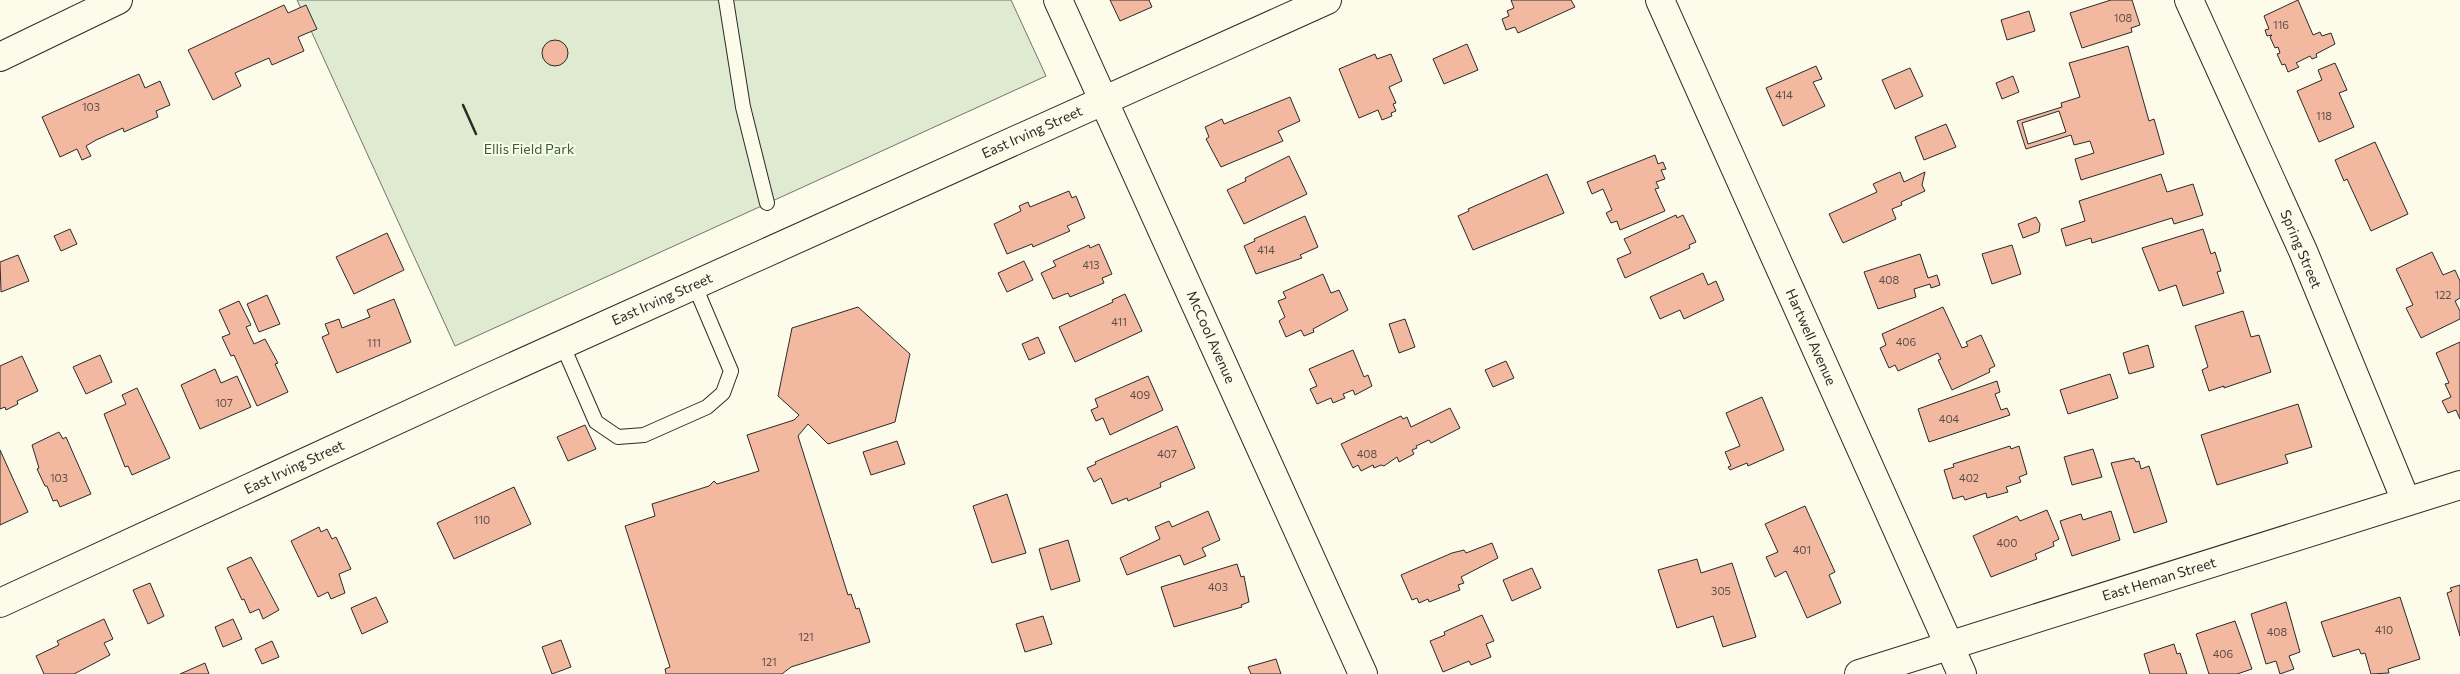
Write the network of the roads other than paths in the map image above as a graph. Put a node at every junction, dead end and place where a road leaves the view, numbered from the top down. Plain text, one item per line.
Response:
1 (118, 0) edge
2 (726, 0) edge
3 (1058, 0) edge
4 (1327, 0) edge
5 (1660, 0) edge
6 (2189, 0) edge
7 (0, 57) edge
8 (1104, 100) junction
9 (767, 203) dead end
10 (694, 284) junction
11 (562, 344) junction
12 (2460, 484) edge
13 (2406, 501) junction
14 (0, 603) edge
15 (1949, 645) junction
16 (1363, 674) edge
17 (1859, 674) edge
18 (1962, 674) edge

1 - 7 street
2 - 9 lane
3 - 8 street, McCool Avenue
4 - 8 street, East Irving Street
5 - 15 street, Hartwell Avenue
6 - 13 street, Spring Street
8 - 10 street, East Irving Street
8 - 16 street, McCool Avenue
10 - 11 street, East Irving Street
10 - 11 lane
11 - 14 street, East Irving Street
12 - 13 street, East Heman Street
13 - 15 street, East Heman Street
15 - 17 street, East Heman Street
15 - 18 street, Hartwell Avenue

